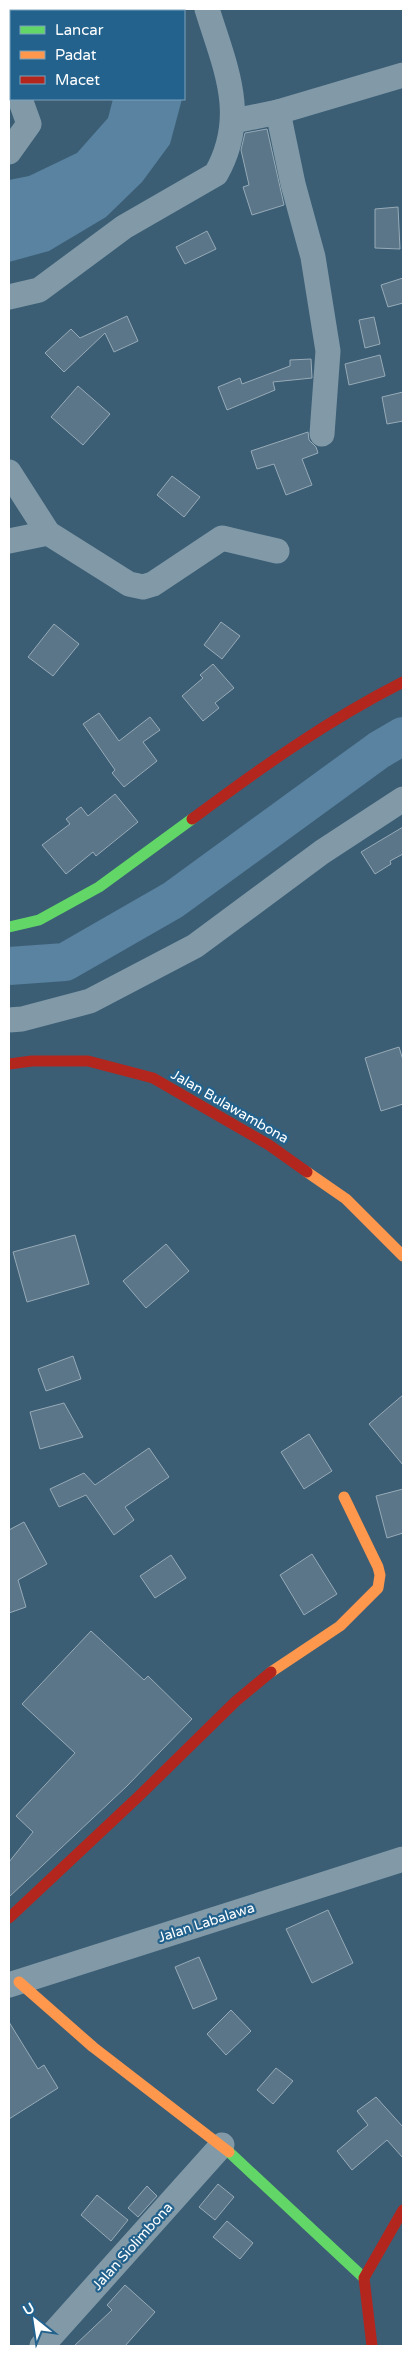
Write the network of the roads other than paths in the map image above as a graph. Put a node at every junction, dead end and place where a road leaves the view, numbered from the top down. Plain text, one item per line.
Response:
1 (207, 9) edge
2 (403, 75) edge
3 (20, 100) edge
4 (278, 112) junction
5 (234, 121) junction
6 (9, 152) edge
7 (9, 297) edge
8 (322, 434) dead end
9 (9, 472) edge
10 (48, 533) junction
11 (9, 541) edge
12 (277, 551) dead end
13 (403, 682) edge
14 (403, 798) edge
15 (9, 927) edge
16 (9, 1020) edge
17 (9, 1064) edge
18 (403, 1256) edge
19 (344, 1497) dead end
20 (403, 1859) edge
21 (9, 1918) edge
22 (14, 1983) edge
23 (222, 2145) junction
24 (403, 2210) edge
25 (364, 2278) junction
26 (42, 2346) edge
27 (372, 2346) edge

1 - 5 street
2 - 4 street
3 - 6 street
4 - 5 street
4 - 8 street
5 - 7 street
9 - 10 street
10 - 11 street
10 - 12 street
13 - 15 street
14 - 16 street
17 - 18 street, Jalan Bulawambona
19 - 21 street
20 - 22 street, Jalan Labalawa
22 - 23 street
23 - 25 street
23 - 26 street, Jalan Siolimbona
24 - 25 street
25 - 27 street

